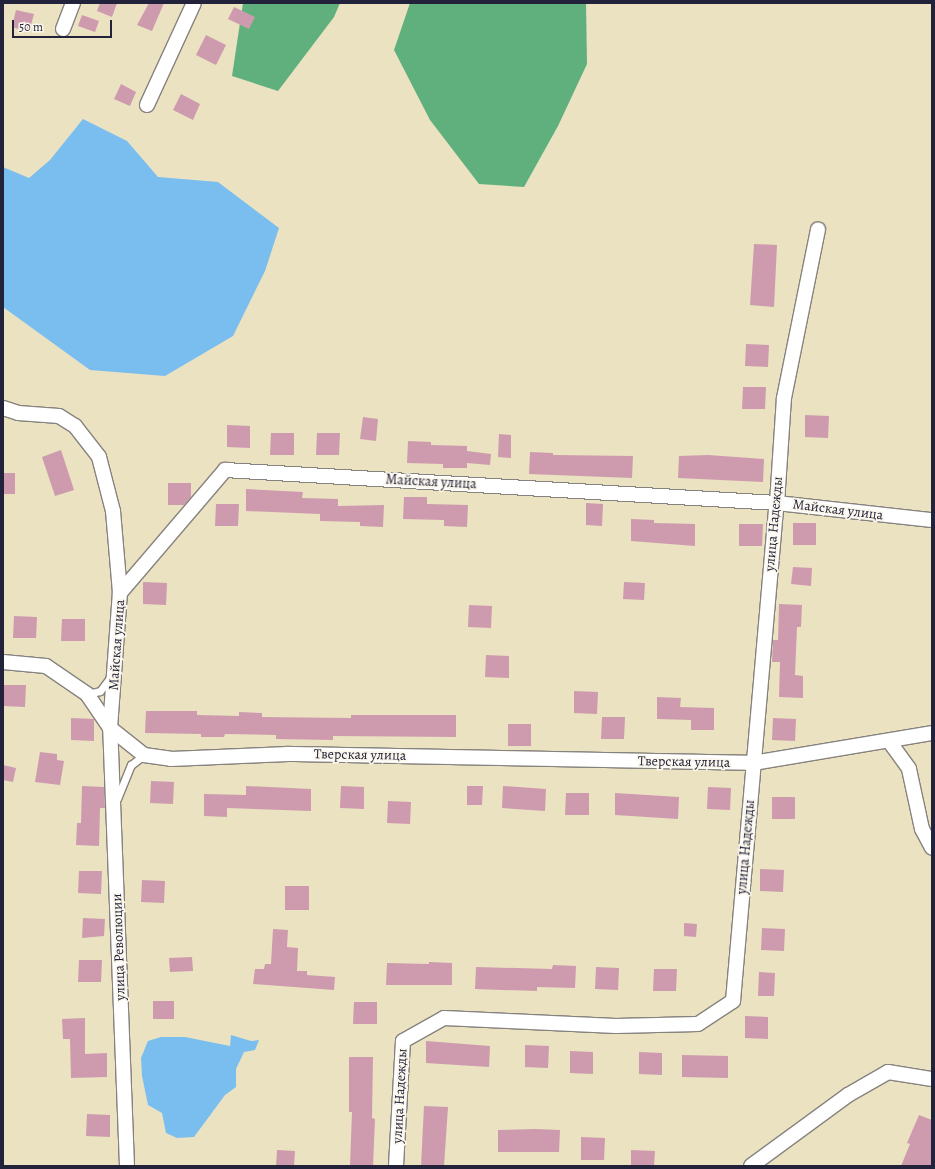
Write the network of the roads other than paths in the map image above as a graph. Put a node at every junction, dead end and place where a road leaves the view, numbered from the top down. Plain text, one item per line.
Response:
1 (73, 3) edge
2 (194, 3) edge
3 (63, 29) dead end
4 (147, 104) dead end
5 (818, 230) dead end
6 (3, 408) edge
7 (777, 503) junction
8 (932, 520) edge
9 (120, 593) junction
10 (3, 662) edge
11 (117, 666) junction
12 (87, 694) junction
13 (110, 728) junction
14 (932, 733) edge
15 (889, 741) junction
16 (144, 755) junction
17 (753, 763) junction
18 (114, 810) junction
19 (932, 848) edge
20 (932, 1079) edge
21 (127, 1166) edge
22 (396, 1166) edge
23 (751, 1166) edge

1 - 3 street
2 - 4 street
5 - 7 street, улица Надежды
6 - 9 street
7 - 8 street, Майская улица
7 - 9 street, Майская улица
7 - 17 street, улица Надежды
9 - 11 street, Майская улица
10 - 12 street
11 - 12 lane
11 - 13 street, Майская улица
12 - 13 street
13 - 16 street
13 - 18 street, улица Революции
14 - 15 street, Тверская улица
15 - 17 street, Тверская улица
15 - 19 street
16 - 17 street, Тверская улица
16 - 18 lane
17 - 22 street, улица Надежды
18 - 21 street, улица Революции
20 - 23 street

